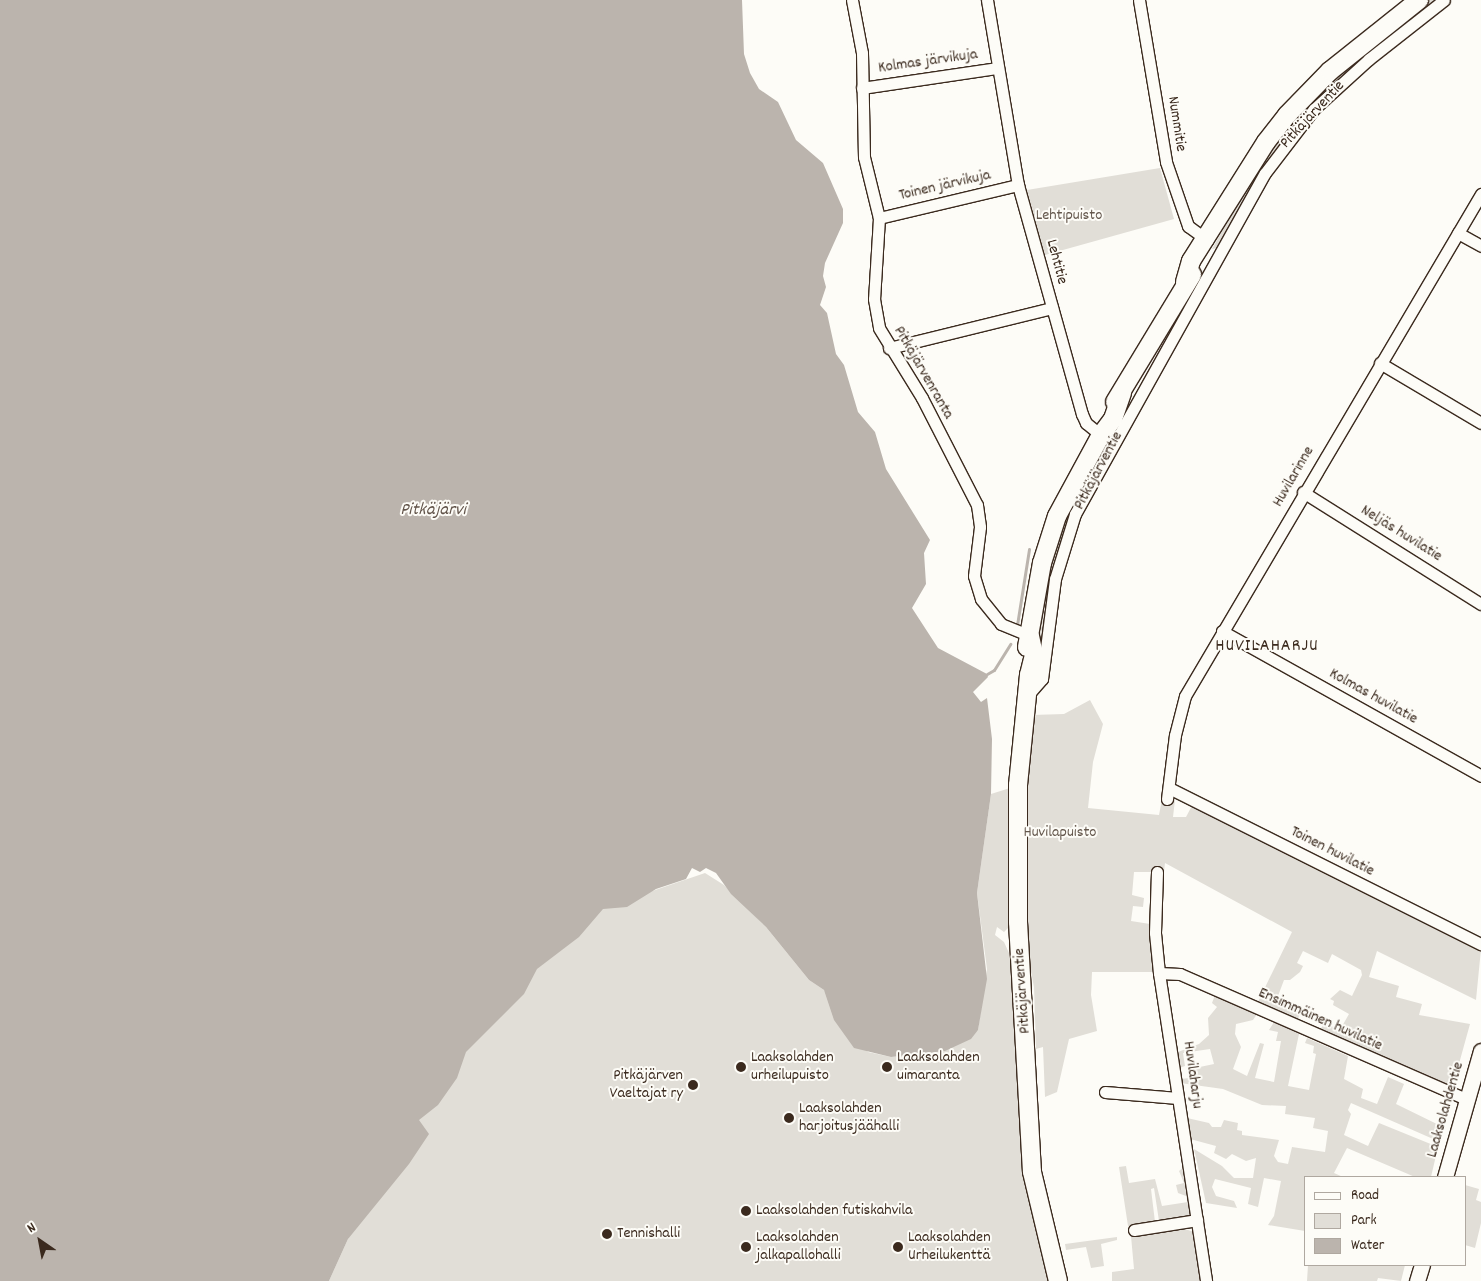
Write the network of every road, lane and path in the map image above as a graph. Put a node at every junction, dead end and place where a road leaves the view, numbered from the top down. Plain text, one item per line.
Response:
1 (852, 0) edge
2 (987, 0) edge
3 (1139, 0) edge
4 (1419, 0) edge
5 (1444, 0) edge
6 (998, 68) junction
7 (862, 88) junction
8 (1018, 185) junction
9 (1481, 194) edge
10 (878, 218) junction
11 (1458, 233) junction
12 (1481, 246) edge
13 (1208, 250) junction
14 (1052, 308) junction
15 (889, 348) junction
16 (1380, 362) junction
17 (1481, 423) edge
18 (1101, 434) junction
19 (1303, 492) junction
20 (1481, 604) edge
21 (1222, 631) junction
22 (1030, 636) junction
23 (1026, 698) junction
24 (1481, 776) edge
25 (1168, 794) joint
26 (1157, 872) dead end
27 (1481, 944) edge
28 (1159, 973) junction
29 (1481, 1051) edge
30 (1105, 1092) dead end
31 (1178, 1098) junction
32 (1468, 1100) junction
33 (1445, 1176) edge
34 (1197, 1220) junction
35 (1134, 1230) dead end
36 (1422, 1266) edge
37 (1058, 1281) edge
38 (1206, 1281) edge
39 (1418, 1281) edge

1 - 7 street, Pitkäjärvenranta
2 - 6 street, Lehtitie
3 - 13 street, Nummitie
4 - 13 main road, Pitkäjärventie
5 - 13 street, Pitkäjärventie
6 - 7 street, Kolmas järvikuja
6 - 8 street, Lehtitie
7 - 10 street, Pitkäjärvenranta
8 - 10 street, Toinen järvikuja
8 - 14 street, Lehtitie
9 - 11 street, Huvilarinne
10 - 15 street, Pitkäjärvenranta
11 - 12 street
11 - 16 street, Huvilarinne
13 - 18 main road, Pitkäjärventie
13 - 23 street, Pitkäjärventie
14 - 15 street
14 - 18 street, Lehtitie
15 - 22 street, Pitkäjärvenranta
16 - 17 street
16 - 19 street, Huvilarinne
18 - 22 main road, Pitkäjärventie
19 - 20 street, Neljäs huvilatie
19 - 21 street, Huvilarinne
21 - 24 street, Kolmas huvilatie
21 - 25 street, Huvilarinne
22 - 23 main road, Pitkäjärventie
23 - 37 main road, Pitkäjärventie
25 - 27 street, Toinen huvilatie
26 - 28 street, Huvilaharju
28 - 31 street, Huvilaharju
28 - 32 street, Ensimmäinen huvilatie
29 - 32 street, Laaksolahdentie
30 - 31 street
31 - 34 street, Huvilaharju
32 - 33 street, Laaksolahdentie
34 - 35 street
34 - 38 street, Huvilaharju
36 - 39 street

